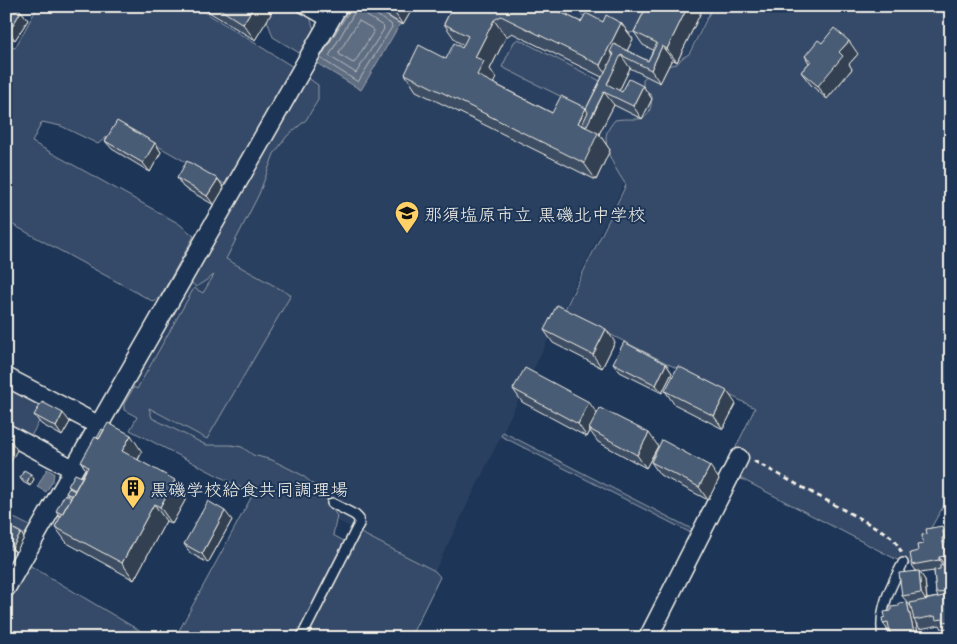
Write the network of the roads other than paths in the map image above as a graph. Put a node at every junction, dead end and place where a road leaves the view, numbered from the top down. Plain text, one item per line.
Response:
1 (300, 6) edge
2 (338, 6) edge
3 (328, 22) junction
4 (6, 376) edge
5 (98, 425) junction
6 (6, 433) edge
7 (739, 458) road end
8 (73, 469) junction
9 (332, 503) dead end
10 (903, 563) road end
11 (6, 588) edge
12 (302, 638) edge
13 (648, 638) edge
14 (883, 638) edge

1 - 3 lane
2 - 3 street
3 - 5 street
4 - 5 street
5 - 8 street
6 - 8 street
7 - 13 street
8 - 11 street
9 - 12 lane
10 - 14 lane

